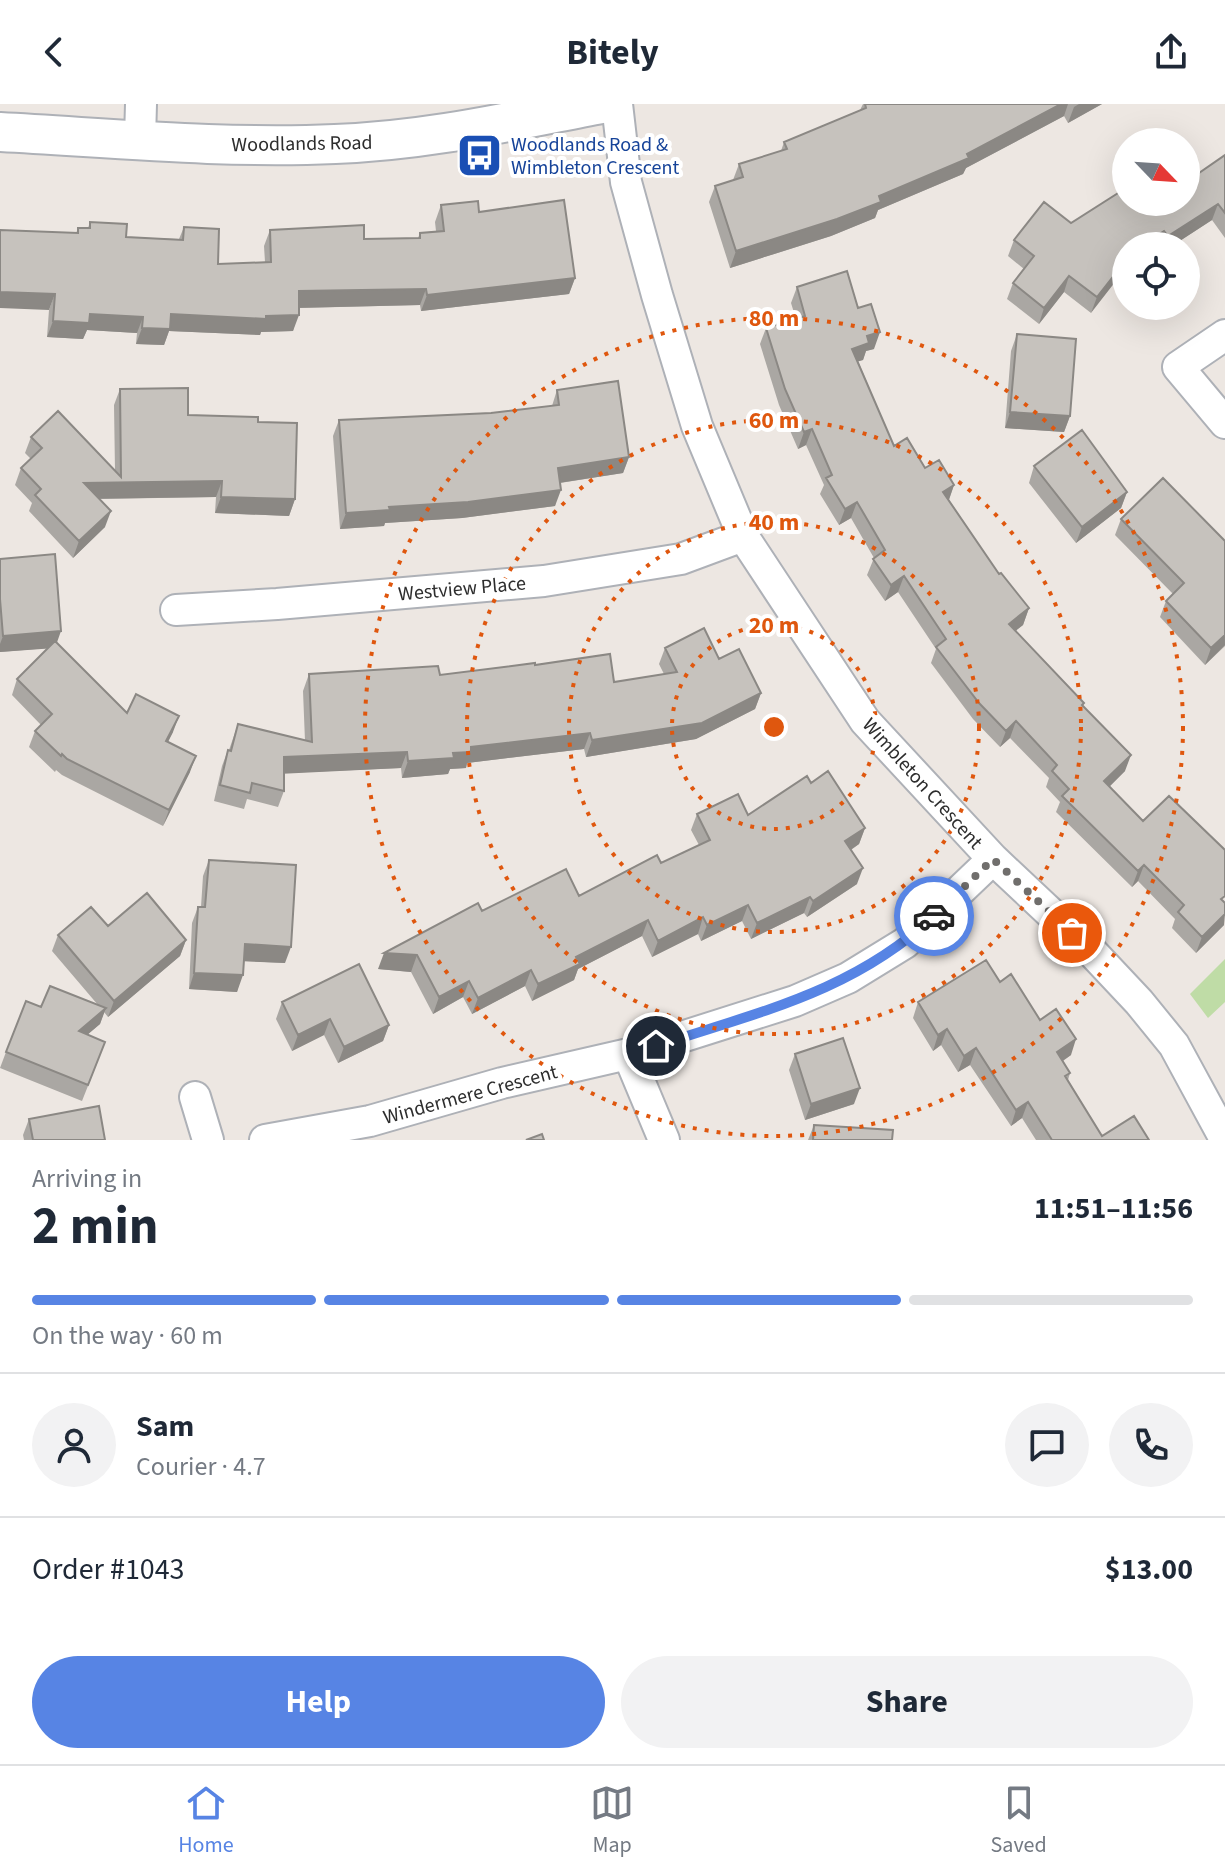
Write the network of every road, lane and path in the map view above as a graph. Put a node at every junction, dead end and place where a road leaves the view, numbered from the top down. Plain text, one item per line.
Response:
1 (601, 104) edge
2 (617, 104) edge
3 (140, 122) edge
4 (0, 132) edge
5 (1225, 335) edge
6 (1225, 423) edge
7 (743, 536) junction
8 (176, 610) dead end
9 (993, 859) junction
10 (628, 1054) junction
11 (195, 1097) dead end
12 (1225, 1139) edge
13 (208, 1140) edge
14 (265, 1140) edge
15 (664, 1140) edge

1 - 3 street, Woodlands Road
2 - 7 street, Wimbleton Crescent
3 - 4 street, Woodlands Road
5 - 6 street
7 - 8 street, Westview Place
7 - 9 street, Wimbleton Crescent
9 - 10 street, Windermere Crescent
9 - 12 street, Wimbleton Crescent
10 - 14 street, Windermere Crescent
10 - 15 street
11 - 13 street

